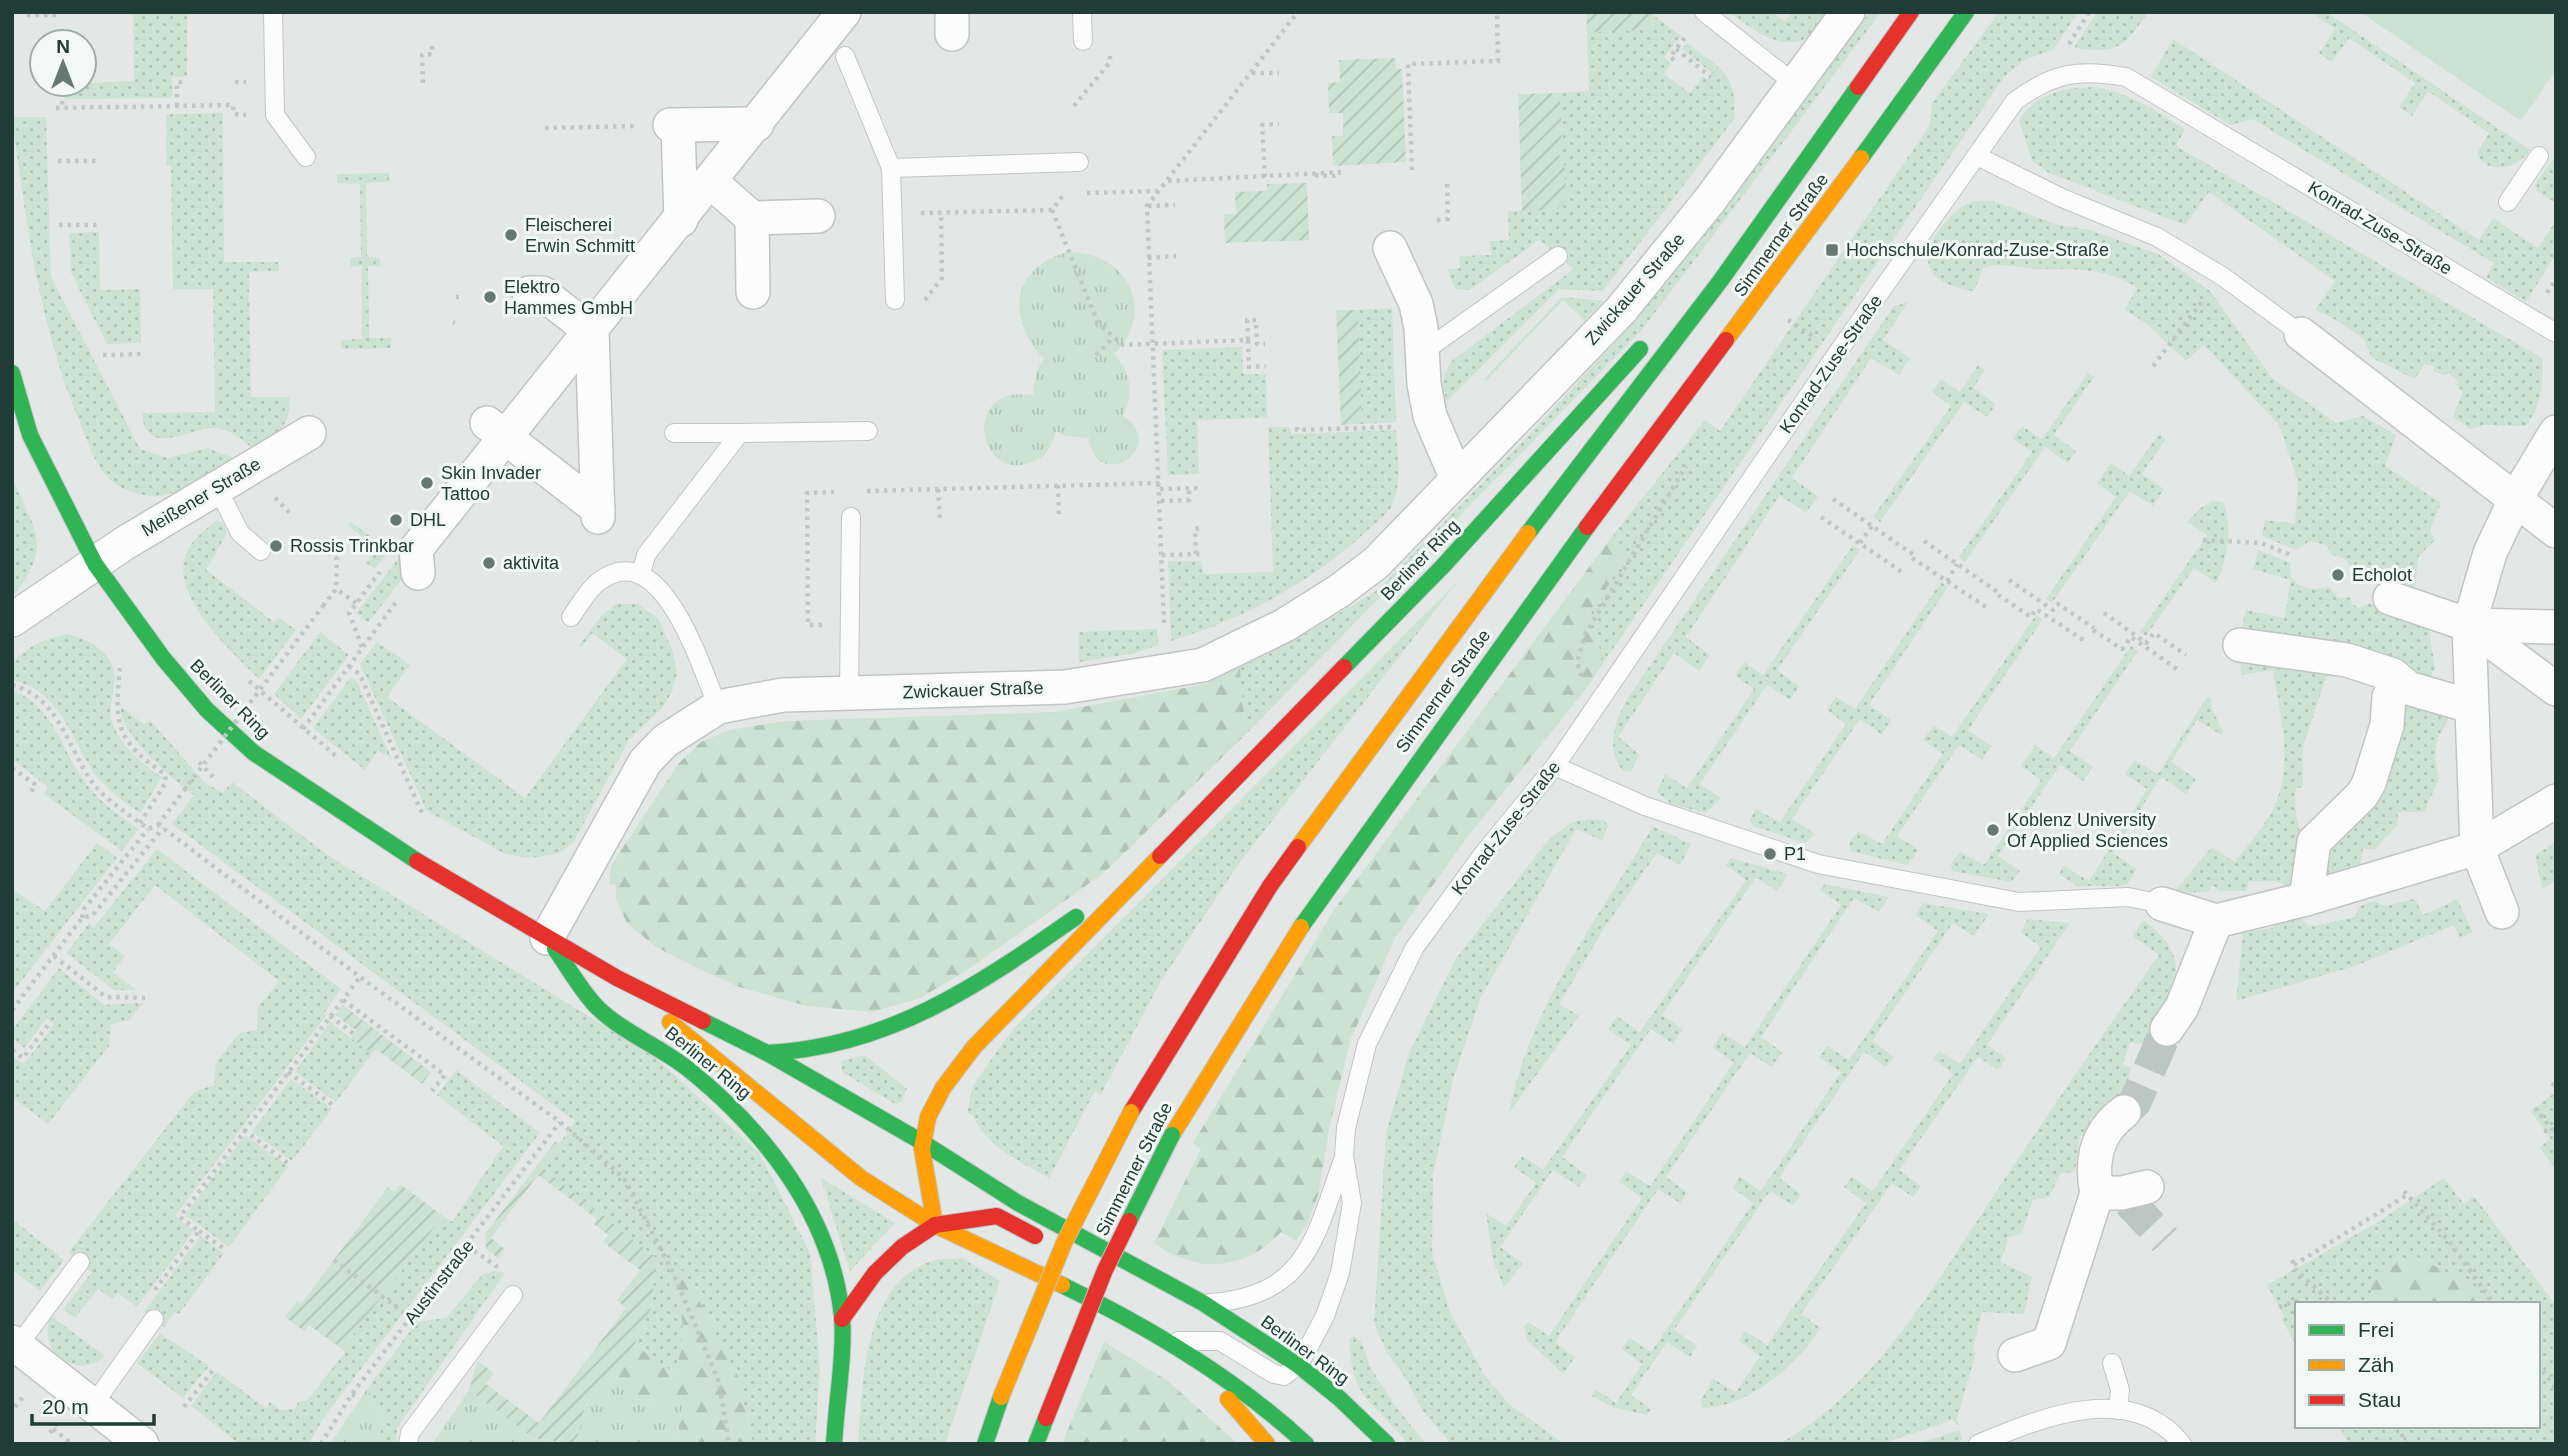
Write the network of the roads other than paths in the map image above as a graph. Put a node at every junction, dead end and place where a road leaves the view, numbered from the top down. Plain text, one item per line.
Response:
1 (273, 12) edge
2 (844, 12) edge
3 (1082, 12) edge
4 (1704, 12) edge
5 (1848, 12) edge
6 (1912, 12) edge
7 (1966, 12) edge
8 (1083, 40) dead end
9 (835, 47) junction
10 (1795, 83) junction
11 (757, 124) junction
12 (1977, 156) junction
13 (2539, 156) dead end
14 (306, 157) dead end
15 (1079, 162) dead end
16 (891, 168) junction
17 (711, 182) junction
18 (2508, 202) dead end
19 (818, 216) dead end
20 (752, 218) junction
21 (681, 220) junction
22 (1390, 248) dead end
23 (1558, 256) dead end
24 (1721, 280) junction
25 (753, 292) dead end
26 (895, 300) dead end
27 (537, 302) dead end
28 (1679, 310) dead end
29 (592, 332) junction
30 (2556, 333) edge
31 (2301, 334) joint
32 (1650, 338) dead end
33 (1423, 352) junction
34 (12, 373) edge
35 (2549, 426) edge
36 (867, 431) dead end
37 (309, 433) dead end
38 (674, 433) dead end
39 (740, 433) junction
40 (478, 469) junction
41 (1457, 479) junction
42 (217, 487) junction
43 (2516, 498) junction
44 (850, 517) dead end
45 (2556, 531) edge
46 (413, 547) road end
47 (261, 551) dead end
48 (95, 564) junction
49 (641, 573) junction
50 (2390, 598) dead end
51 (571, 617) dead end
52 (12, 620) edge
53 (2469, 625) junction
54 (2556, 627) edge
55 (2240, 645) dead end
56 (2556, 689) edge
57 (2398, 692) junction
58 (849, 693) junction
59 (2470, 706) junction
60 (718, 708) junction
61 (1555, 766) junction
62 (2556, 801) edge
63 (2477, 848) junction
64 (1146, 868) junction
65 (2306, 899) junction
66 (2162, 904) joint
67 (2509, 908) dead end
68 (2216, 921) junction
69 (547, 938) junction
70 (617, 978) junction
71 (2167, 1029) tunnel mouth
72 (766, 1053) junction
73 (2124, 1112) tunnel mouth
74 (922, 1142) junction
75 (1344, 1156) junction
76 (935, 1225) junction
77 (80, 1262) dead end
78 (1114, 1278) dead end
79 (513, 1295) dead end
80 (1171, 1301) dead end
81 (1198, 1301) junction
82 (154, 1319) dead end
83 (842, 1319) junction
84 (1164, 1342) junction
85 (15, 1344) edge
86 (2015, 1355) dead end
87 (2112, 1363) dead end
88 (1298, 1365) junction
89 (93, 1405) junction
90 (2118, 1410) junction
91 (142, 1444) edge
92 (408, 1444) edge
93 (834, 1444) edge
94 (985, 1444) edge
95 (1036, 1444) edge
96 (1266, 1444) edge
97 (1306, 1444) edge
98 (1387, 1444) edge
99 (1978, 1444) edge
100 (2182, 1444) edge

1 - 14 lane
2 - 9 street
3 - 8 lane
4 - 10 lane
5 - 10 street, Zwickauer Straße
6 - 24 street, Simmerner Straße
7 - 95 street, Simmerner Straße, bridge
9 - 11 street
9 - 16 lane
10 - 41 street, Zwickauer Straße
11 - 17 street
11 - 21 street
12 - 30 lane, Konrad-Zuse-Straße
12 - 31 lane
12 - 61 lane, Konrad-Zuse-Straße
13 - 18 lane
15 - 16 lane
16 - 26 lane
17 - 20 street
17 - 21 street
19 - 20 street
20 - 25 street
21 - 29 street
22 - 33 street
23 - 33 lane
24 - 28 street
24 - 94 street, Simmerner Straße, bridge
27 - 29 street
29 - 40 street
29 - 40 street
31 - 43 street
32 - 64 street, Berliner Ring
33 - 41 street
34 - 48 street, Berliner Ring
35 - 43 street
36 - 39 lane
37 - 42 street, Meißener Straße
38 - 39 lane
39 - 49 lane
40 - 46 street
41 - 58 street, Zwickauer Straße
42 - 47 lane
42 - 48 street, Meißener Straße
43 - 45 street
43 - 53 street
44 - 58 lane
48 - 52 street
48 - 69 street, Berliner Ring
49 - 51 lane
49 - 60 lane
50 - 53 street
53 - 54 street
53 - 56 street
53 - 59 street
55 - 57 street
57 - 59 street
57 - 65 street
58 - 60 street, Zwickauer Straße
59 - 63 street
60 - 69 street, Zwickauer Straße
61 - 66 lane
61 - 75 lane, Konrad-Zuse-Straße
62 - 63 street
63 - 65 street
63 - 67 street
64 - 72 street, Berliner Ring
64 - 74 street, Berliner Ring
65 - 68 street
66 - 68 street
68 - 71 street
69 - 70 street, Berliner Ring
69 - 83 street, Berliner Ring
70 - 72 street, Berliner Ring
70 - 76 street, Berliner Ring
72 - 74 street, Berliner Ring
73 - 86 street
74 - 76 street, Berliner Ring
74 - 81 street, Berliner Ring
75 - 81 lane, Konrad-Zuse-Straße
75 - 88 lane, Konrad-Zuse-Straße
76 - 78 street
76 - 83 street
76 - 84 street, Berliner Ring
77 - 85 lane
79 - 92 lane
80 - 81 street
81 - 88 street, Berliner Ring
82 - 89 lane
83 - 93 street, Berliner Ring
84 - 88 lane
84 - 96 street, Berliner Ring
84 - 97 street, Berliner Ring
85 - 89 street
87 - 90 lane
88 - 98 street, Berliner Ring
89 - 91 street
90 - 99 lane
90 - 100 lane

